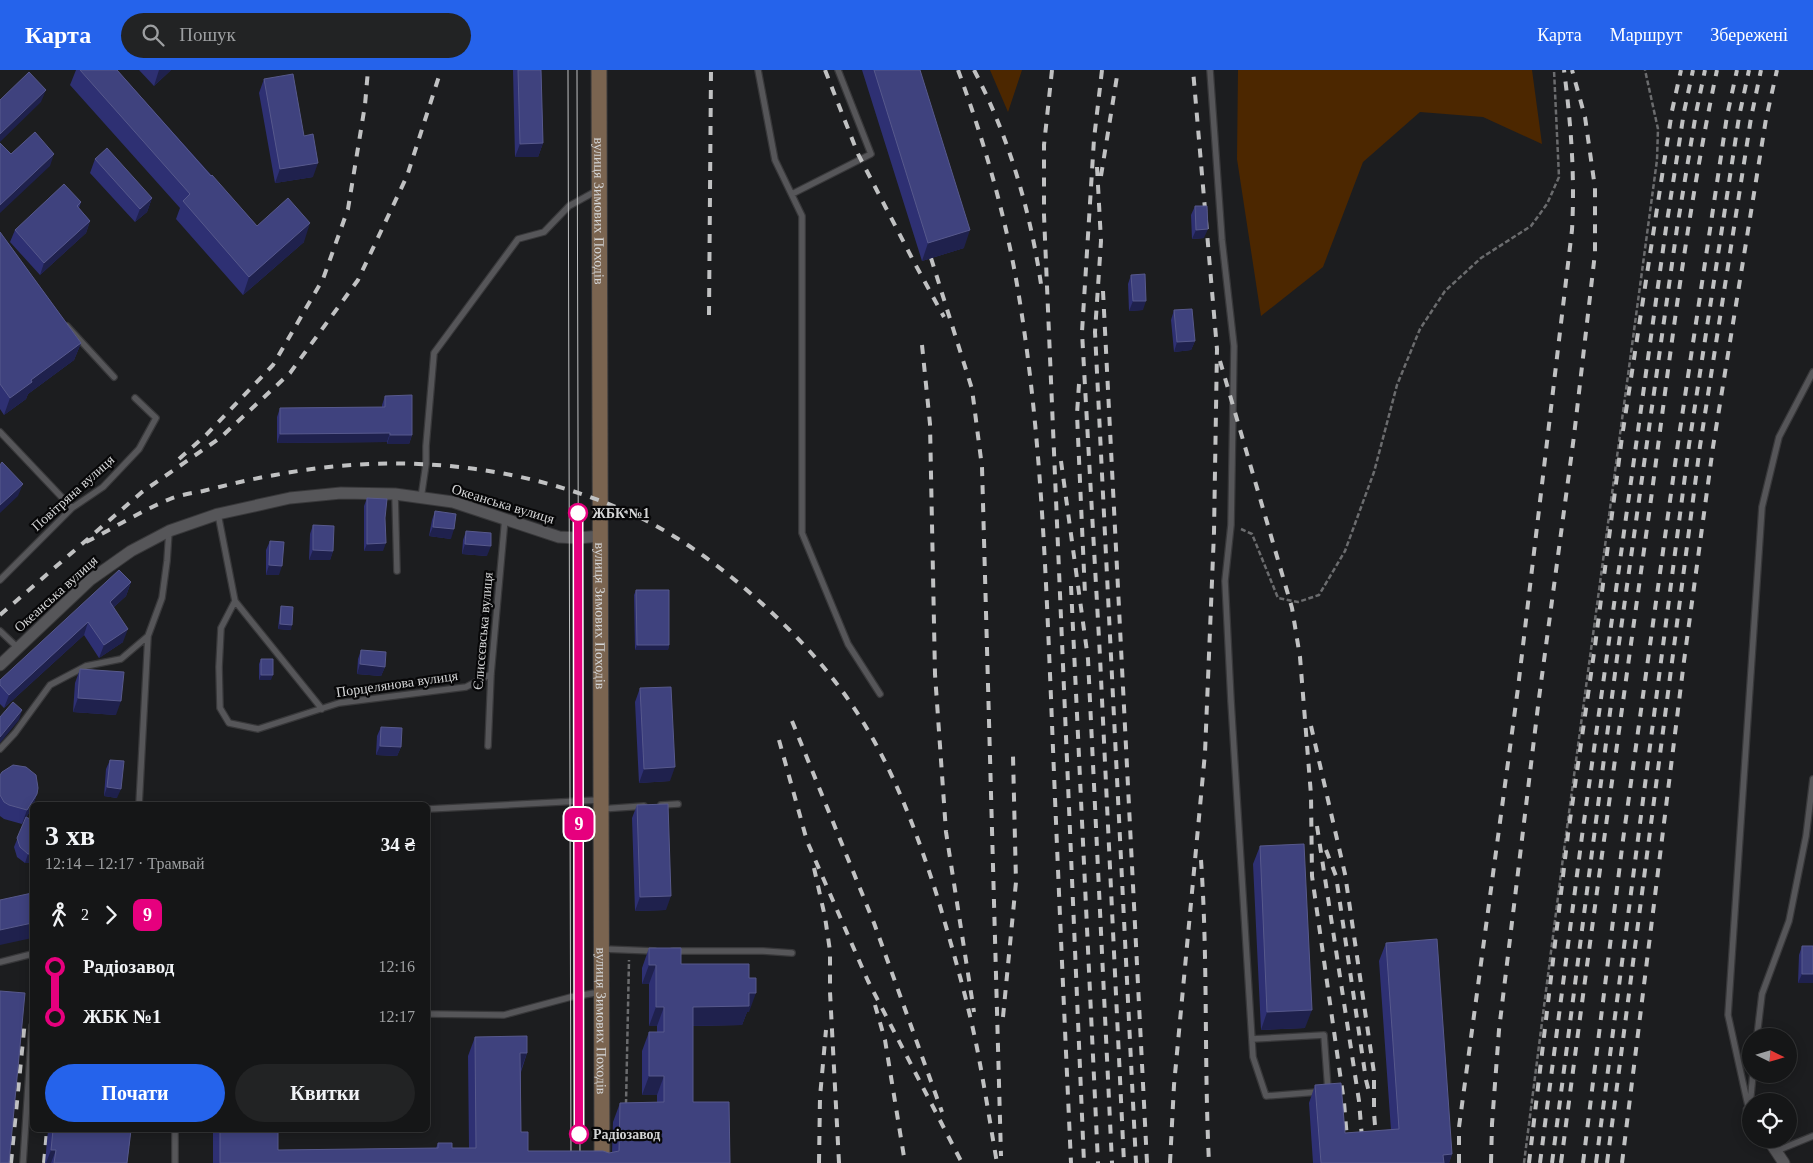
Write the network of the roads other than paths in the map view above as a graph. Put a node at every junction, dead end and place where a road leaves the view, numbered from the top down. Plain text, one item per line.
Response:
1 (599, 70) edge
2 (758, 70) edge
3 (838, 70) edge
4 (1210, 70) edge
5 (599, 190) junction
6 (792, 194) junction
7 (65, 323) edge
8 (1813, 372) edge
9 (114, 377) dead end
10 (135, 398) dead end
11 (0, 432) edge
12 (395, 494) junction
13 (421, 498) junction
14 (72, 508) junction
15 (218, 514) junction
16 (505, 518) junction
17 (169, 531) junction
18 (600, 536) junction
19 (398, 571) dead end
20 (0, 580) edge
21 (235, 601) junction
22 (0, 631) edge
23 (148, 636) junction
24 (18, 648) junction
25 (0, 665) edge
26 (491, 674) junction
27 (880, 694) dead end
28 (322, 708) junction
29 (488, 746) dead end
30 (0, 749) edge
31 (1813, 779) edge
32 (140, 802) edge
33 (678, 804) dead end
34 (601, 805) junction
35 (649, 806) edge
36 (658, 806) edge
37 (430, 809) edge
38 (601, 949) junction
39 (658, 951) edge
40 (668, 951) edge
41 (792, 953) dead end
42 (30, 954) edge
43 (0, 962) edge
44 (601, 992) junction
45 (430, 1014) edge
46 (1758, 1028) edge
47 (1252, 1039) junction
48 (30, 1053) edge
49 (1746, 1093) edge
50 (175, 1132) edge
51 (1813, 1136) edge
52 (1774, 1148) edge
53 (1776, 1151) junction
54 (22, 1163) edge
55 (175, 1163) edge
56 (602, 1163) edge
57 (1784, 1163) edge

1 - 5 main road, вулиця Зимових Походів
2 - 6 lane
3 - 6 lane
4 - 47 lane
5 - 13 lane
5 - 18 main road, вулиця Зимових Походів
6 - 27 lane
7 - 9 lane
8 - 49 lane
10 - 14 lane, Повітряна вулиця
11 - 14 lane
12 - 13 street, Океанська вулиця
12 - 15 street, Океанська вулиця
12 - 19 lane
13 - 16 street, Океанська вулиця
14 - 20 lane, Повітряна вулиця
15 - 17 street, Океанська вулиця
15 - 21 lane
16 - 18 street, Океанська вулиця
16 - 26 lane, Єлисєєвська вулиця
17 - 23 lane
17 - 24 street, Океанська вулиця
18 - 34 main road, вулиця Зимових Походів
21 - 28 lane, Порцелянова вулиця
21 - 28 lane
22 - 24 lane
23 - 30 lane
23 - 32 lane
24 - 25 street, Океанська вулиця
26 - 28 lane, Порцелянова вулиця
26 - 29 lane, Єлисєєвська вулиця
31 - 46 lane
33 - 36 lane
34 - 35 lane
34 - 37 lane
34 - 38 main road, вулиця Зимових Походів
38 - 39 lane
38 - 44 main road, вулиця Зимових Походів
40 - 41 lane
42 - 43 lane
44 - 45 lane
44 - 56 main road, вулиця Зимових Походів
47 - 47 lane
48 - 54 lane
50 - 55 lane
51 - 53 lane
52 - 53 street
53 - 57 street

